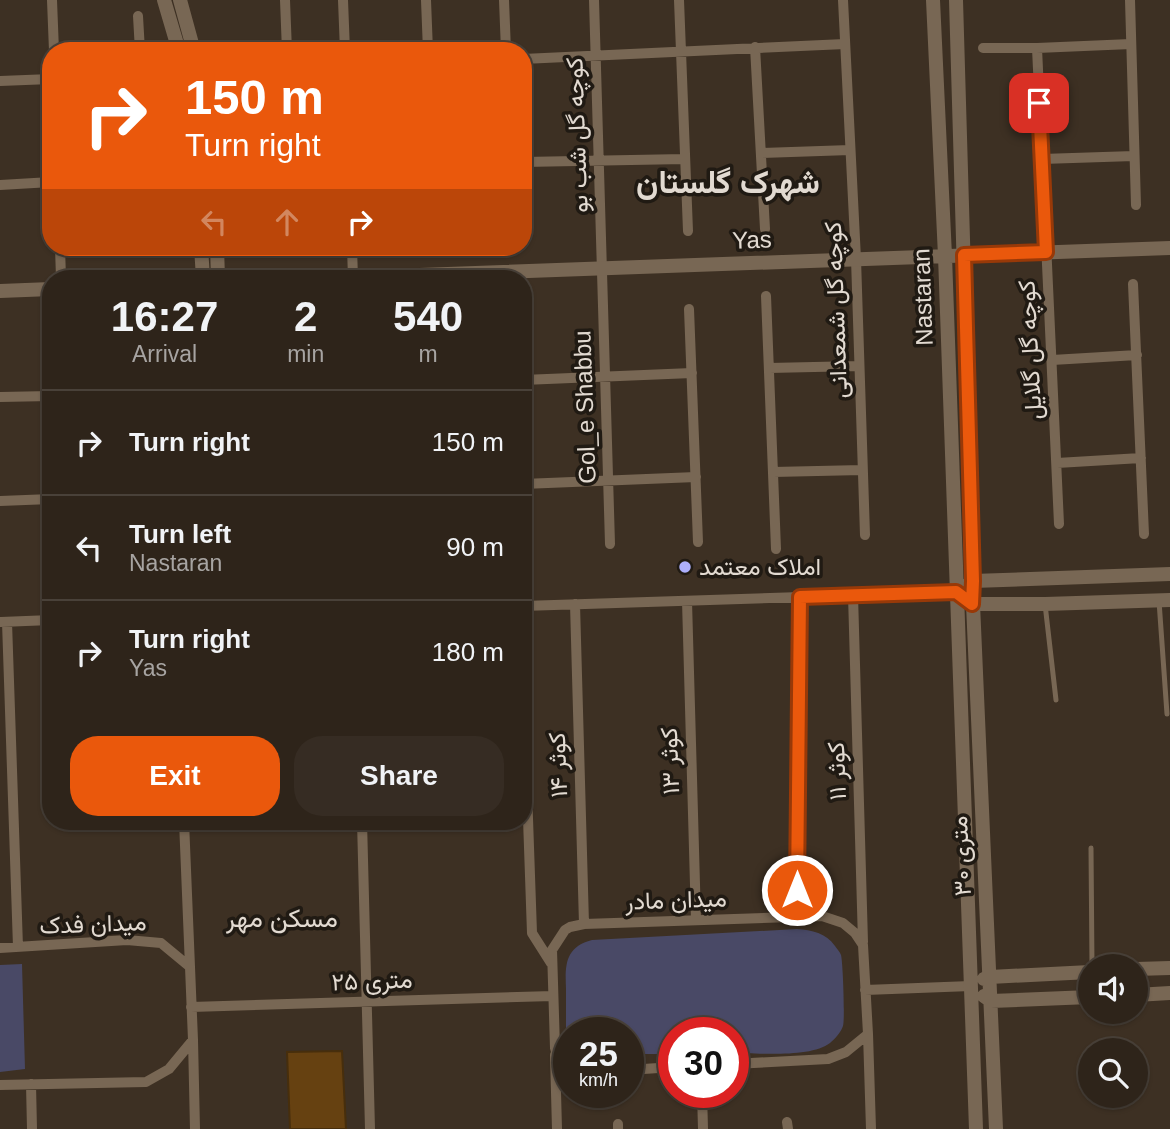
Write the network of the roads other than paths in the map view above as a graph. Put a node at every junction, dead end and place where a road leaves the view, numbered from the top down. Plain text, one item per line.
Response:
1 (52, 0) edge
2 (164, 0) edge
3 (180, 0) edge
4 (285, 0) edge
5 (344, 0) edge
6 (426, 0) edge
7 (504, 0) edge
8 (594, 0) edge
9 (679, 0) edge
10 (843, 0) edge
11 (933, 0) edge
12 (956, 0) edge
13 (1130, 0) edge
14 (138, 16) dead end
15 (54, 42) edge
16 (139, 42) edge
17 (176, 42) edge
18 (192, 42) edge
19 (287, 42) edge
20 (345, 42) edge
21 (428, 42) edge
22 (506, 42) edge
23 (845, 44) junction
24 (1131, 44) junction
25 (755, 47) junction
26 (983, 48) dead end
27 (1037, 48) junction
28 (681, 51) junction
29 (596, 57) junction
30 (532, 59) edge
31 (42, 79) edge
32 (0, 81) edge
33 (850, 150) junction
34 (761, 153) junction
35 (1134, 156) junction
36 (685, 159) junction
37 (1042, 159) junction
38 (598, 160) junction
39 (532, 162) edge
40 (42, 183) edge
41 (0, 185) edge
42 (1136, 205) dead end
43 (765, 229) dead end
44 (688, 231) dead end
45 (1170, 248) edge
46 (1046, 252) junction
47 (964, 255) junction
48 (945, 256) junction
49 (856, 259) junction
50 (601, 269) junction
51 (532, 272) edge
52 (1133, 284) dead end
53 (42, 289) edge
54 (0, 290) edge
55 (766, 296) dead end
56 (689, 309) dead end
57 (1137, 355) junction
58 (1052, 360) junction
59 (859, 366) junction
60 (769, 368) junction
61 (692, 373) junction
62 (605, 377) junction
63 (532, 380) edge
64 (42, 396) edge
65 (0, 397) edge
66 (1141, 458) junction
67 (1057, 463) junction
68 (863, 470) junction
69 (773, 472) junction
70 (696, 477) junction
71 (608, 481) junction
72 (532, 484) edge
73 (42, 499) edge
74 (0, 501) edge
75 (1059, 524) dead end
76 (1144, 534) dead end
77 (865, 535) dead end
78 (698, 542) dead end
79 (610, 544) dead end
80 (776, 549) dead end
81 (1170, 574) edge
82 (973, 581) junction
83 (956, 592) junction
84 (853, 595) junction
85 (800, 597) junction
86 (687, 600) junction
87 (1164, 600) edge
88 (575, 604) junction
89 (972, 604) junction
90 (1045, 604) junction
91 (532, 606) edge
92 (42, 621) edge
93 (4, 622) edge
94 (1056, 700) dead end
95 (1167, 714) dead end
96 (184, 830) edge
97 (362, 830) edge
98 (528, 830) edge
99 (1091, 848) dead end
100 (797, 917) junction
101 (696, 920) junction
102 (584, 924) junction
103 (863, 945) junction
104 (18, 947) junction
105 (0, 948) edge
106 (1092, 954) edge
107 (552, 966) junction
108 (190, 967) junction
109 (1170, 968) edge
110 (1148, 969) edge
111 (1078, 972) edge
112 (990, 976) junction
113 (971, 986) junction
114 (866, 990) junction
115 (1170, 993) edge
116 (1148, 994) edge
117 (553, 996) junction
118 (1078, 997) edge
119 (991, 1001) junction
120 (367, 1002) junction
121 (191, 1007) junction
122 (554, 1017) edge
123 (868, 1034) junction
124 (193, 1040) junction
125 (749, 1063) edge
126 (31, 1084) junction
127 (0, 1085) edge
128 (556, 1108) edge
129 (702, 1108) edge
130 (32, 1129) edge
131 (195, 1129) edge
132 (370, 1129) edge
133 (557, 1129) edge
134 (703, 1129) edge
135 (871, 1129) edge
136 (976, 1129) edge
137 (996, 1129) edge

1 - 15 street
2 - 17 street
3 - 18 street
4 - 19 street
5 - 20 street
6 - 21 street
7 - 22 street
8 - 29 street, کوچه گل شب بو
9 - 28 street
10 - 23 street, کوچه گل شمعدانی
11 - 48 street, Nastaran
12 - 47 street, Nastaran
13 - 24 street
14 - 16 street
23 - 25 street
23 - 33 street, کوچه گل شمعدانی
24 - 27 street
24 - 35 street
25 - 28 street
25 - 34 street
26 - 27 street
27 - 37 street, کوچه گل گلایل
28 - 29 street
28 - 36 street
29 - 30 street
29 - 38 street, کوچه گل شب بو
31 - 32 street
33 - 34 street
33 - 49 street, کوچه گل شمعدانی
34 - 43 street
35 - 37 street
35 - 42 street
36 - 38 street
36 - 44 street
37 - 46 street, کوچه گل گلایل
38 - 39 street
38 - 50 street, کوچه گل شب بو
40 - 41 street
45 - 46 street, Yas
46 - 47 street, Yas
46 - 58 street, کوچه گل گلایل
47 - 48 street, Yas
47 - 82 street, Nastaran
48 - 49 street, Yas
48 - 83 street, Nastaran
49 - 50 street, Yas
49 - 59 street, کوچه گل شمعدانی
50 - 51 street, Yas
50 - 62 street, Gol_e Shabbu
52 - 57 street
53 - 54 street
55 - 60 street
56 - 61 street
57 - 58 street
57 - 66 street
58 - 67 street, کوچه گل گلایل
59 - 60 street
59 - 68 street, کوچه گل شمعدانی
60 - 69 street
61 - 62 street
61 - 70 street
62 - 63 street
62 - 71 street, Gol_e Shabbu
64 - 65 street
66 - 67 street
66 - 76 street
67 - 75 street, کوچه گل گلایل
68 - 69 street
68 - 77 street, کوچه گل شمعدانی
69 - 80 street
70 - 71 street
70 - 78 street
71 - 72 street
71 - 79 street, Gol_e Shabbu
73 - 74 street
81 - 82 street
82 - 83 street
82 - 89 street, ۳۰ متری
83 - 84 street
83 - 89 street
83 - 113 street, ۳۰ متری
84 - 85 street
84 - 103 street, کوثر ۱۱
85 - 86 street
85 - 100 street
86 - 88 street
86 - 101 street, کوثر ۱۳
87 - 90 street
87 - 95 lane
88 - 91 street
88 - 102 street, کوثر ۱۴
89 - 90 street
89 - 112 street, ۳۰ متری
90 - 94 lane
92 - 93 street
93 - 104 street
96 - 108 street
97 - 120 street
98 - 107 street
99 - 106 lane
100 - 101 street, میدان مادر
100 - 103 street, میدان مادر
101 - 102 street, میدان مادر
102 - 107 street
103 - 114 street
104 - 105 street, میدان فدک
104 - 108 street, میدان فدک
107 - 117 street
108 - 121 street
109 - 110 street
111 - 112 street
112 - 113 street
112 - 119 street, ۳۰ متری
113 - 114 street
113 - 119 street
113 - 136 street, ۳۰ متری
114 - 123 street
115 - 116 street
117 - 120 street, ۲۵ متری
117 - 122 street
118 - 119 street
119 - 137 street, ۳۰ متری
120 - 121 street, ۲۵ متری
120 - 132 street
121 - 124 street
123 - 125 street
123 - 135 street
124 - 126 street
124 - 131 street
126 - 127 street
126 - 130 street
128 - 133 street
129 - 134 street

